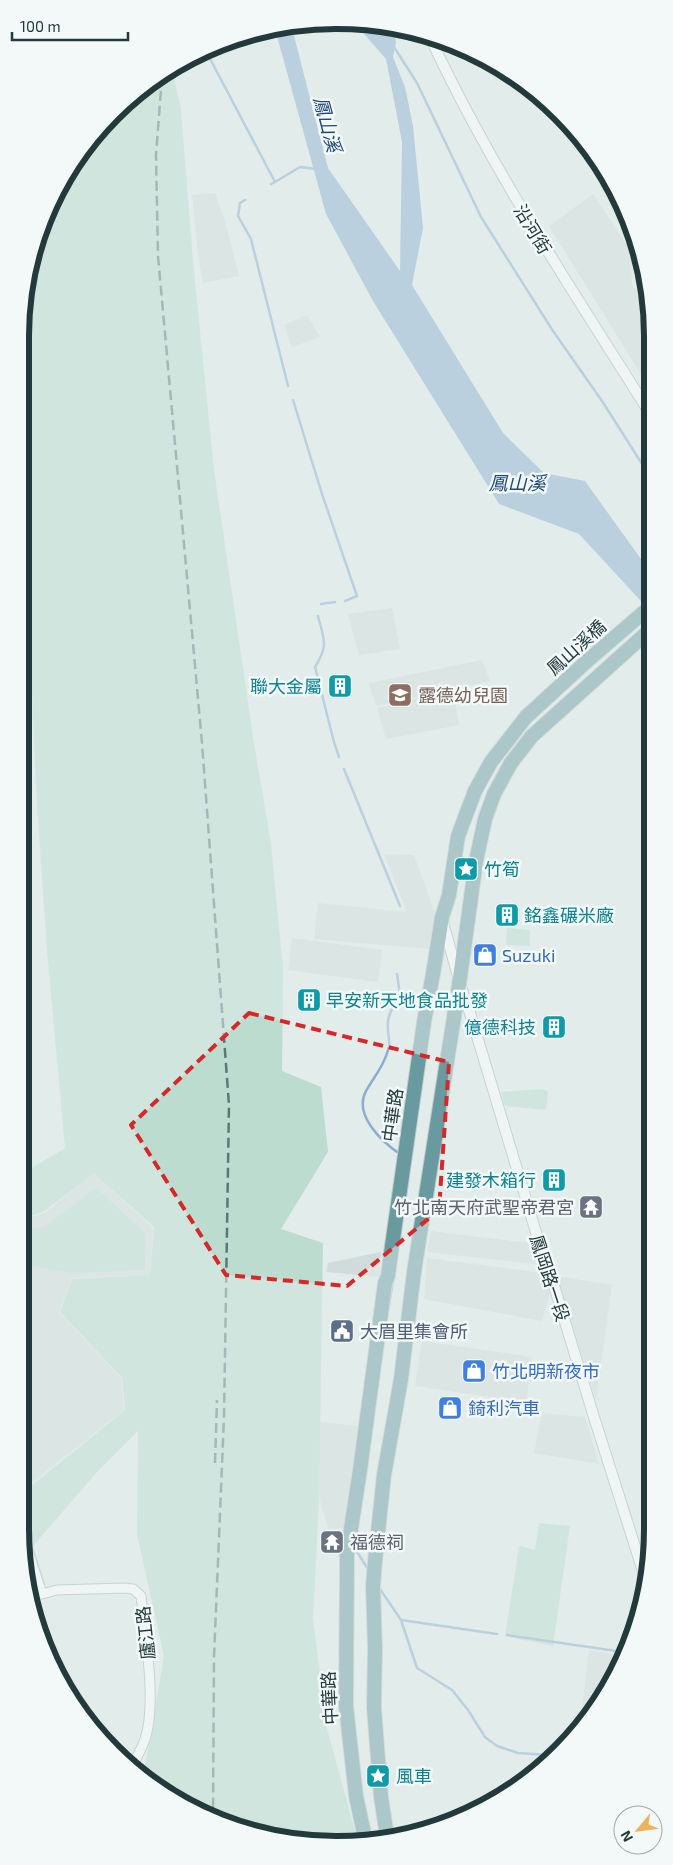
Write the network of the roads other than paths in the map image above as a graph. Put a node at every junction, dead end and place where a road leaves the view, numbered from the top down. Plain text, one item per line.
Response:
1 (434, 45) edge
2 (644, 406) edge
3 (644, 612) edge
4 (644, 635) edge
5 (526, 717) joint
6 (442, 917) junction
7 (459, 985) junction
8 (30, 1556) edge
9 (642, 1569) edge
10 (135, 1761) edge
11 (386, 1832) edge
12 (364, 1835) edge

1 - 2 street, 沿河街
3 - 5 main road, 鳳山溪橋
4 - 7 main road, 鳳山溪橋
5 - 6 main road, 中華路
6 - 7 street, 鳳岡路一段
6 - 12 main road, 中華路
7 - 9 street, 鳳岡路一段
7 - 11 main road
8 - 10 street, 廬江路

